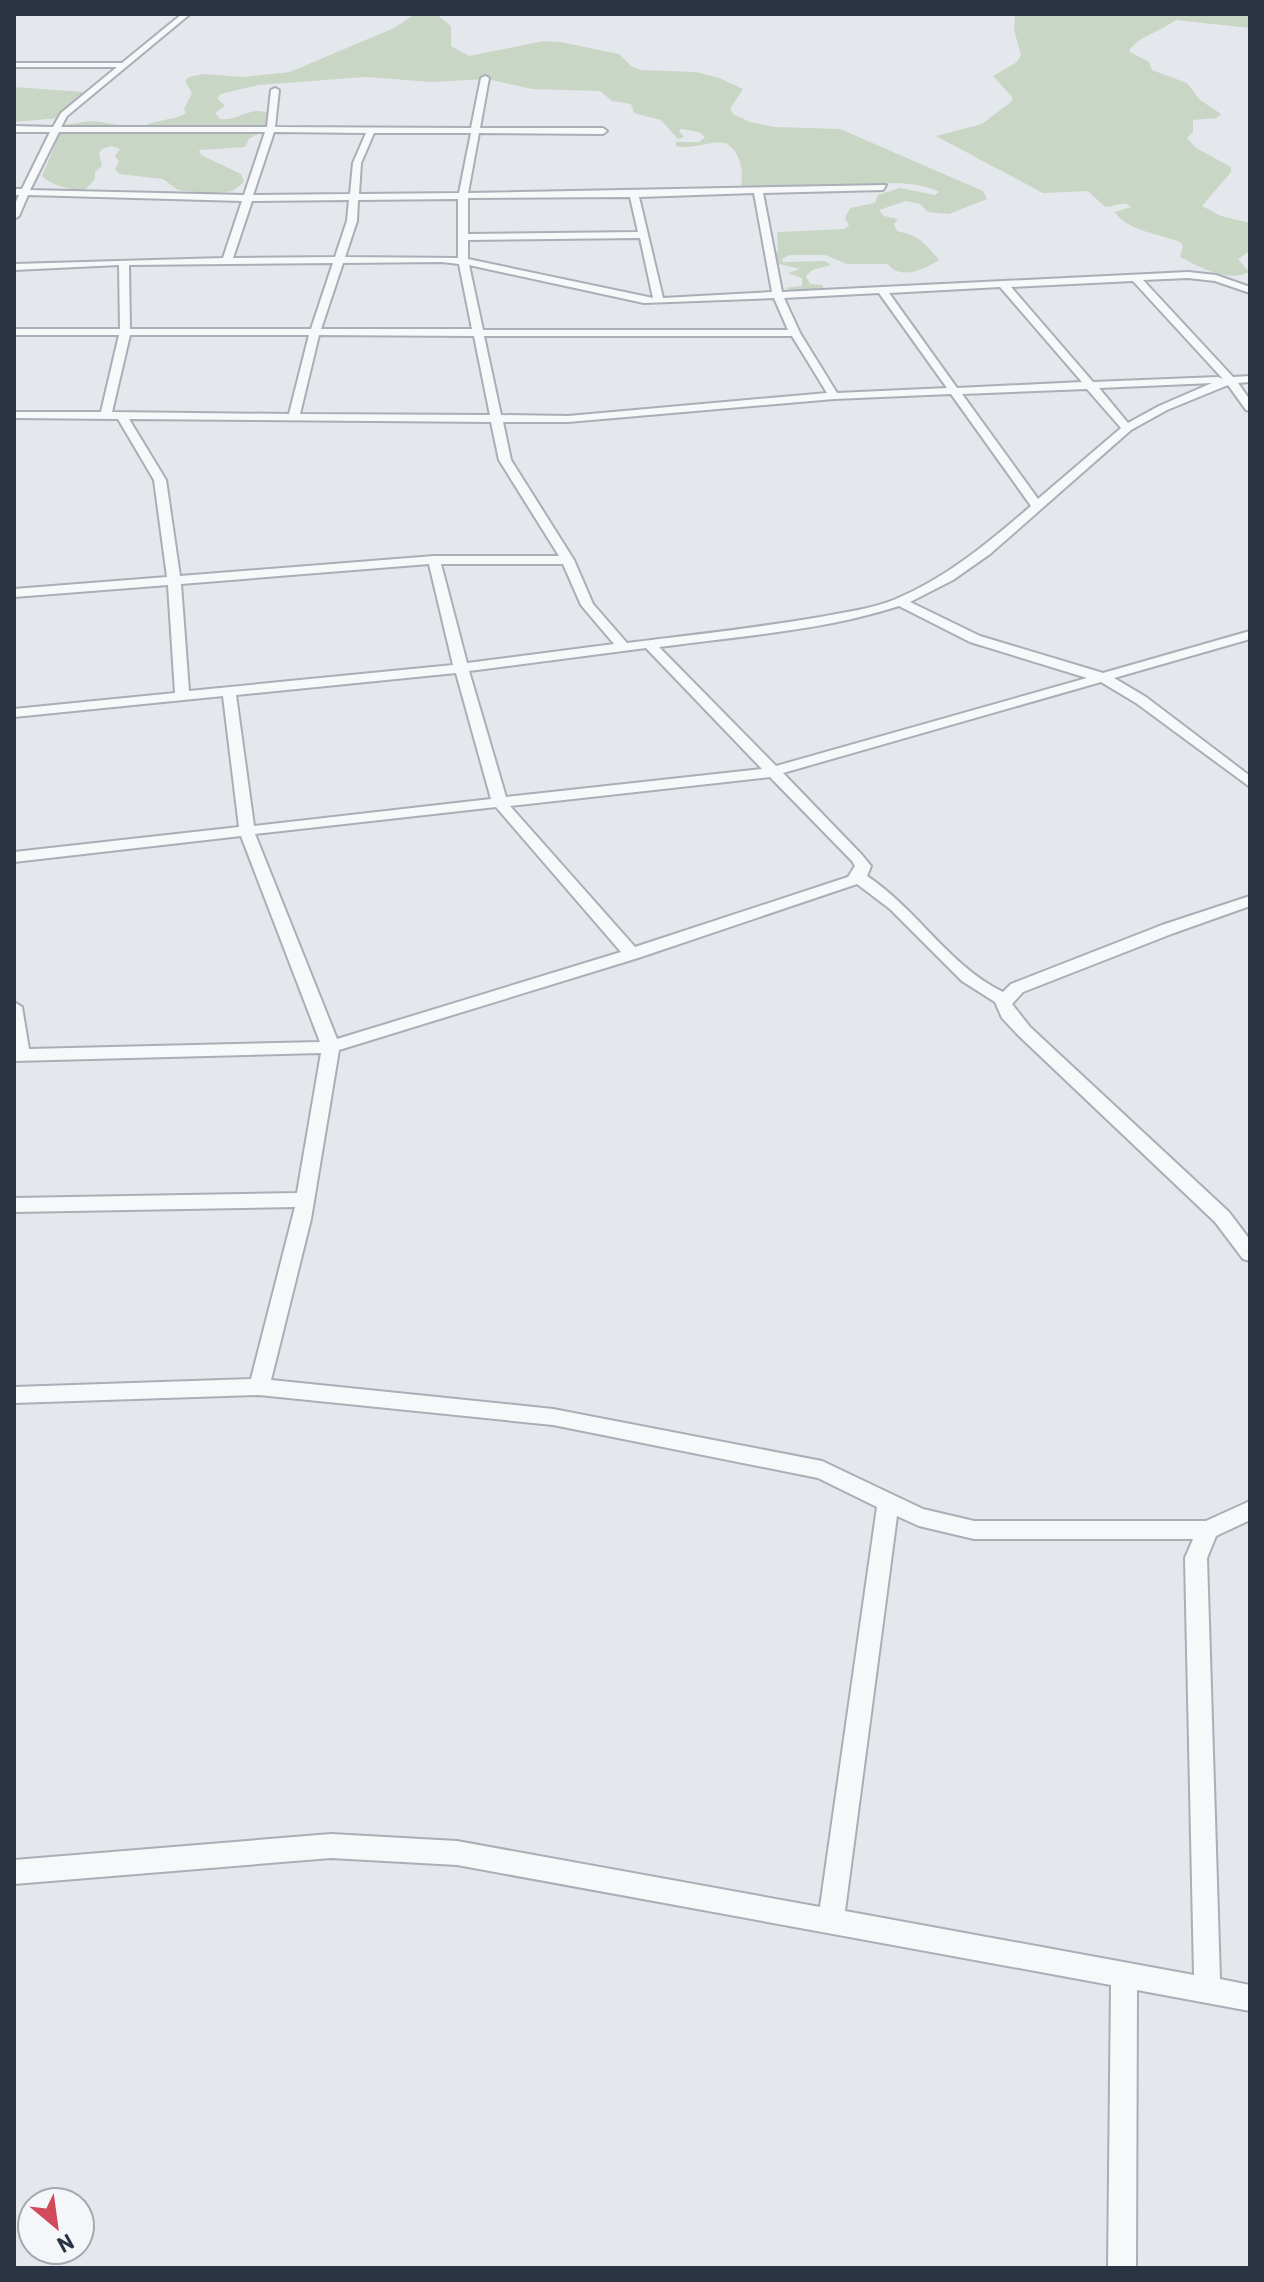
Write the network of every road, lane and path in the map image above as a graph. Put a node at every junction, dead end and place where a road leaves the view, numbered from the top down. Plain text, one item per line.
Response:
1 (186, 14) edge
2 (14, 65) edge
3 (124, 65) junction
4 (485, 78) dead end
5 (275, 90) dead end
6 (14, 129) edge
7 (54, 129) junction
8 (270, 129) junction
9 (371, 130) junction
10 (474, 130) junction
11 (603, 131) dead end
12 (883, 187) dead end
13 (760, 190) junction
14 (19, 192) edge
15 (634, 194) junction
16 (463, 196) junction
17 (354, 197) junction
18 (246, 198) junction
19 (14, 216) edge
20 (644, 235) junction
21 (463, 237) junction
22 (339, 259) junction
23 (227, 261) junction
24 (463, 261) junction
25 (124, 262) junction
26 (14, 267) edge
27 (1134, 276) junction
28 (1003, 284) junction
29 (881, 289) junction
30 (1250, 290) edge
31 (777, 294) junction
32 (659, 301) junction
33 (14, 332) edge
34 (315, 332) junction
35 (125, 333) junction
36 (477, 333) junction
37 (795, 333) junction
38 (1250, 379) edge
39 (1230, 380) junction
40 (1088, 384) junction
41 (955, 390) junction
42 (834, 396) junction
43 (1250, 408) edge
44 (106, 414) junction
45 (120, 414) junction
46 (14, 415) edge
47 (294, 416) junction
48 (496, 420) junction
49 (1127, 428) junction
50 (1037, 506) junction
51 (434, 560) junction
52 (568, 560) junction
53 (174, 581) junction
54 (14, 593) edge
55 (900, 602) junction
56 (1250, 635) edge
57 (650, 645) junction
58 (624, 648) junction
59 (461, 668) junction
60 (1103, 677) junction
61 (229, 691) junction
62 (182, 696) junction
63 (14, 713) edge
64 (772, 772) junction
65 (1250, 783) edge
66 (500, 803) junction
67 (247, 833) junction
68 (14, 857) edge
69 (858, 877) junction
70 (1250, 901) edge
71 (632, 954) junction
72 (1005, 1000) junction
73 (14, 1007) edge
74 (331, 1047) junction
75 (18, 1055) edge
76 (306, 1200) junction
77 (14, 1205) edge
78 (1250, 1254) edge
79 (259, 1387) junction
80 (14, 1395) edge
81 (888, 1502) junction
82 (1250, 1510) edge
83 (1208, 1530) junction
84 (14, 1872) edge
85 (831, 1921) junction
86 (1124, 1974) junction
87 (1207, 1989) junction
88 (1250, 1998) edge
89 (1122, 2268) edge

1 - 3 street
2 - 3 street
3 - 7 street
4 - 10 street
5 - 8 street
6 - 7 street
7 - 8 street
7 - 14 street
8 - 9 street
8 - 18 street
9 - 10 street
9 - 17 street
10 - 11 street
10 - 16 street
12 - 13 street
13 - 15 street
13 - 31 street
14 - 18 street
14 - 19 street
15 - 16 street
15 - 20 street
16 - 17 street
16 - 21 street
17 - 18 street
17 - 22 street
18 - 23 street
20 - 21 street
20 - 32 street
21 - 24 street
22 - 23 street
22 - 24 street
22 - 34 street
23 - 25 street
24 - 32 street
24 - 36 street
25 - 26 street
25 - 35 street
27 - 28 street
27 - 30 street
27 - 39 street
28 - 29 street
28 - 40 street
29 - 31 street
29 - 41 street
31 - 32 street
31 - 37 street
33 - 35 street
34 - 35 street
34 - 36 street
34 - 47 street
35 - 44 street
36 - 37 street
36 - 48 street
37 - 42 street
38 - 39 street
39 - 40 street
39 - 43 street
39 - 49 street
40 - 41 street
40 - 49 street
41 - 42 street
41 - 50 street
42 - 48 street
44 - 45 street
44 - 46 street
45 - 47 street
45 - 53 street
47 - 48 street
48 - 52 street
49 - 50 street
50 - 55 street
51 - 52 street
51 - 53 street
51 - 59 street
52 - 58 street
53 - 54 street
53 - 62 street
55 - 57 street
55 - 60 street
56 - 60 street
57 - 58 street
57 - 64 street
58 - 59 street
59 - 61 street
59 - 66 street
60 - 64 street
60 - 65 street
61 - 62 street
61 - 67 street
62 - 63 street
64 - 66 street
64 - 69 street
66 - 67 street
66 - 71 street
67 - 68 street
67 - 74 street
69 - 71 street
69 - 72 street
70 - 72 street
71 - 74 street
72 - 78 street
73 - 75 street
74 - 75 street
74 - 76 street
76 - 77 street
76 - 79 street
79 - 80 street
79 - 81 street
81 - 83 street
81 - 85 street
82 - 83 street
83 - 87 street
84 - 85 street
85 - 86 street
86 - 87 street
86 - 89 street
87 - 88 street

